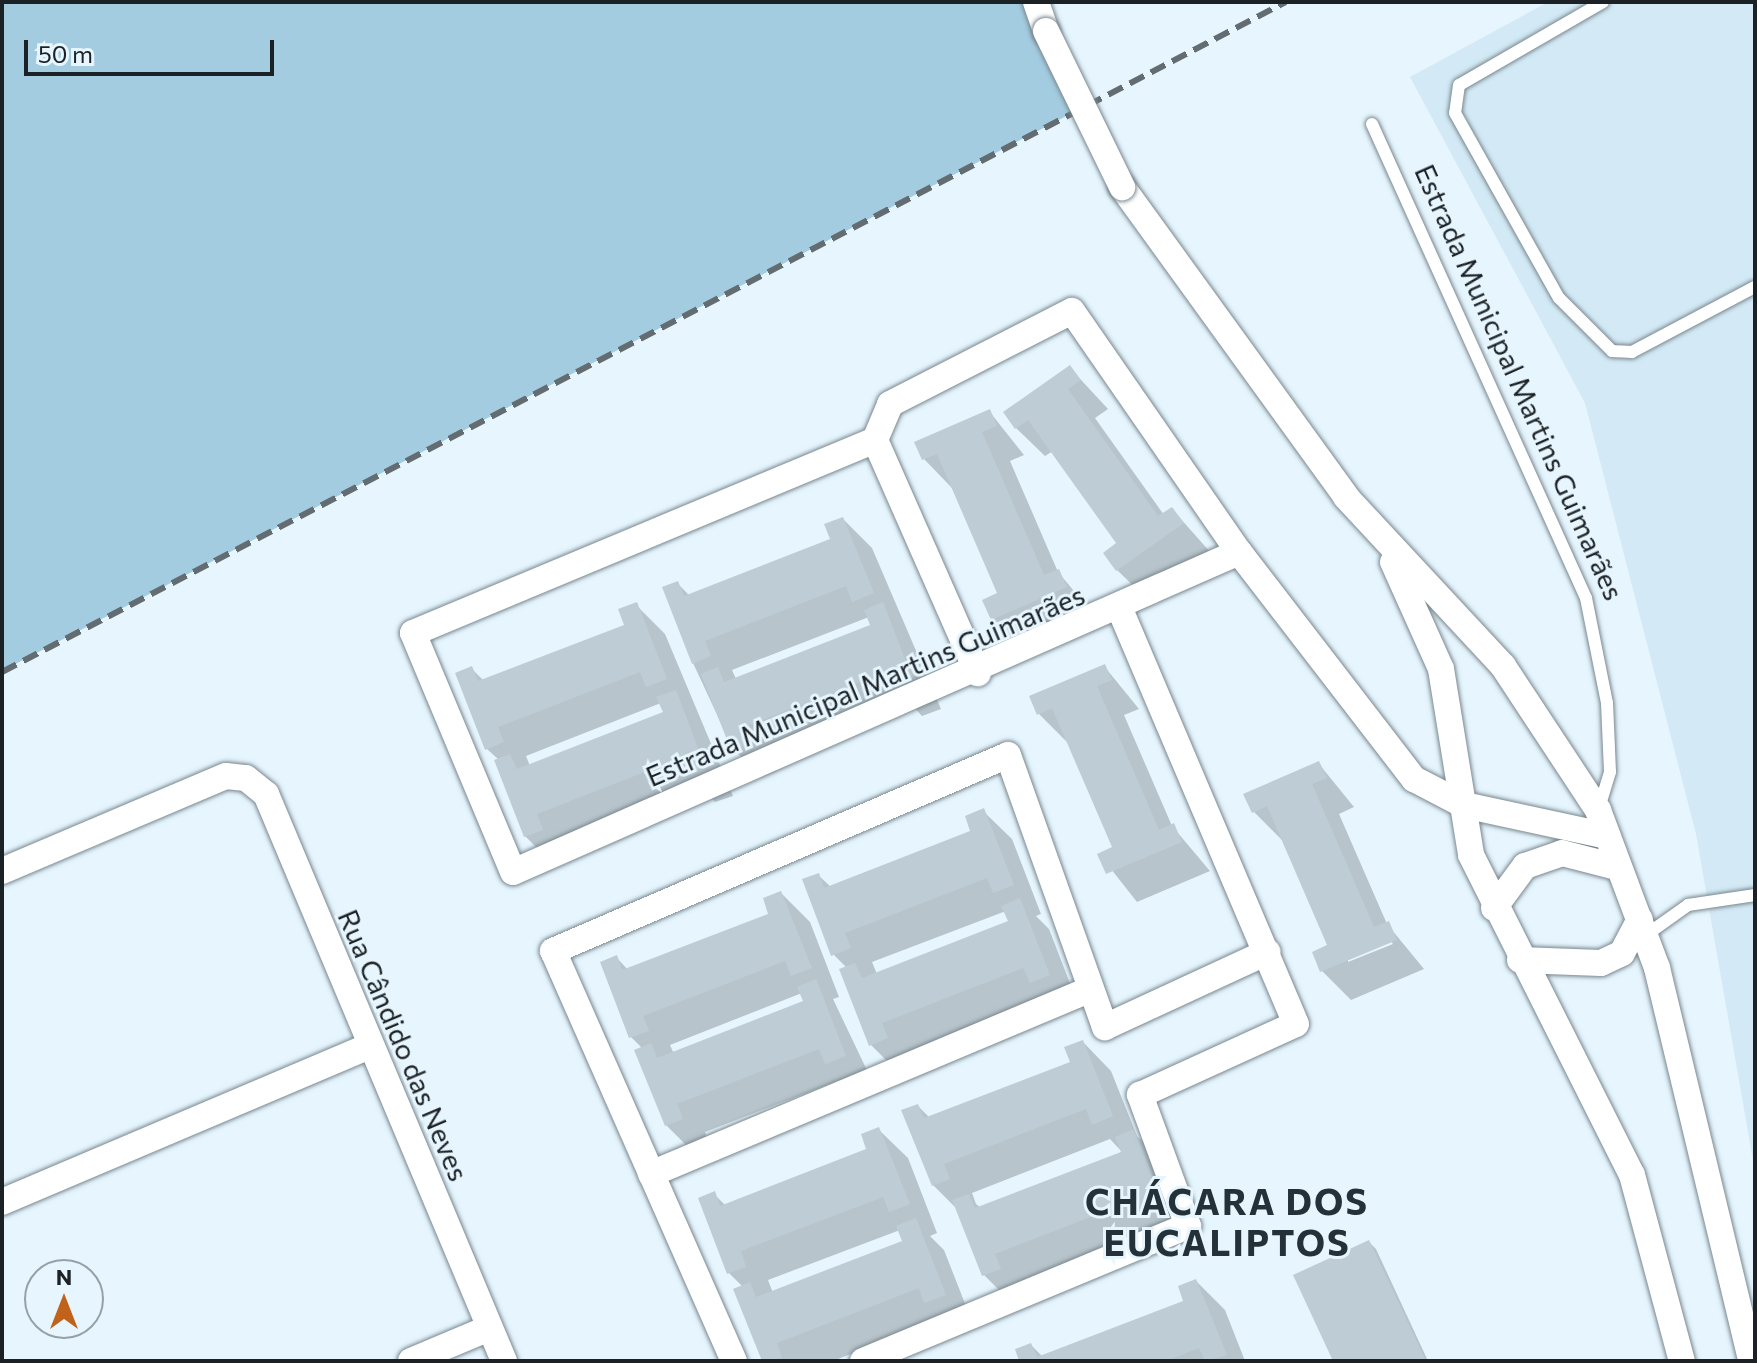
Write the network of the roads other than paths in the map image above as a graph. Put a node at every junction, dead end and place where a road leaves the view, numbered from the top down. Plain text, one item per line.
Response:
1 (1036, 2) edge
2 (1603, 2) edge
3 (1372, 124) dead end
4 (1755, 287) edge
5 (875, 440) junction
6 (1385, 544) junction
7 (1239, 552) junction
8 (1120, 609) junction
9 (978, 673) junction
10 (1464, 805) junction
11 (1600, 823) junction
12 (1616, 867) junction
13 (2, 871) edge
14 (1755, 895) edge
15 (1494, 908) junction
16 (1643, 927) junction
17 (1267, 952) junction
18 (1520, 960) junction
19 (1088, 990) junction
20 (369, 1046) junction
21 (651, 1174) junction
22 (2, 1202) edge
23 (489, 1328) junction
24 (411, 1361) edge
25 (504, 1361) edge
26 (734, 1361) edge
27 (863, 1361) edge
28 (1682, 1361) edge
29 (1751, 1361) edge

1 - 6 street, bridge
2 - 4 lane
3 - 11 lane, Estrada Municipal Martins Guimarães
5 - 7 street
5 - 9 street
5 - 9 street, Estrada Municipal Martins Guimarães
6 - 10 street
6 - 11 street
7 - 8 street, Estrada Municipal Martins Guimarães
7 - 10 street
8 - 9 street, Estrada Municipal Martins Guimarães
8 - 17 street
10 - 11 street
10 - 15 street
11 - 12 street
12 - 15 street
12 - 16 street
13 - 20 street, Rua Cândido das Neves
14 - 16 lane
15 - 18 street
16 - 18 street
16 - 29 street
17 - 19 street
17 - 27 street
18 - 28 street
19 - 21 street
19 - 21 street
20 - 22 street
20 - 23 street, Rua Cândido das Neves
21 - 26 street
23 - 24 street
23 - 25 street, Rua Cândido das Neves

